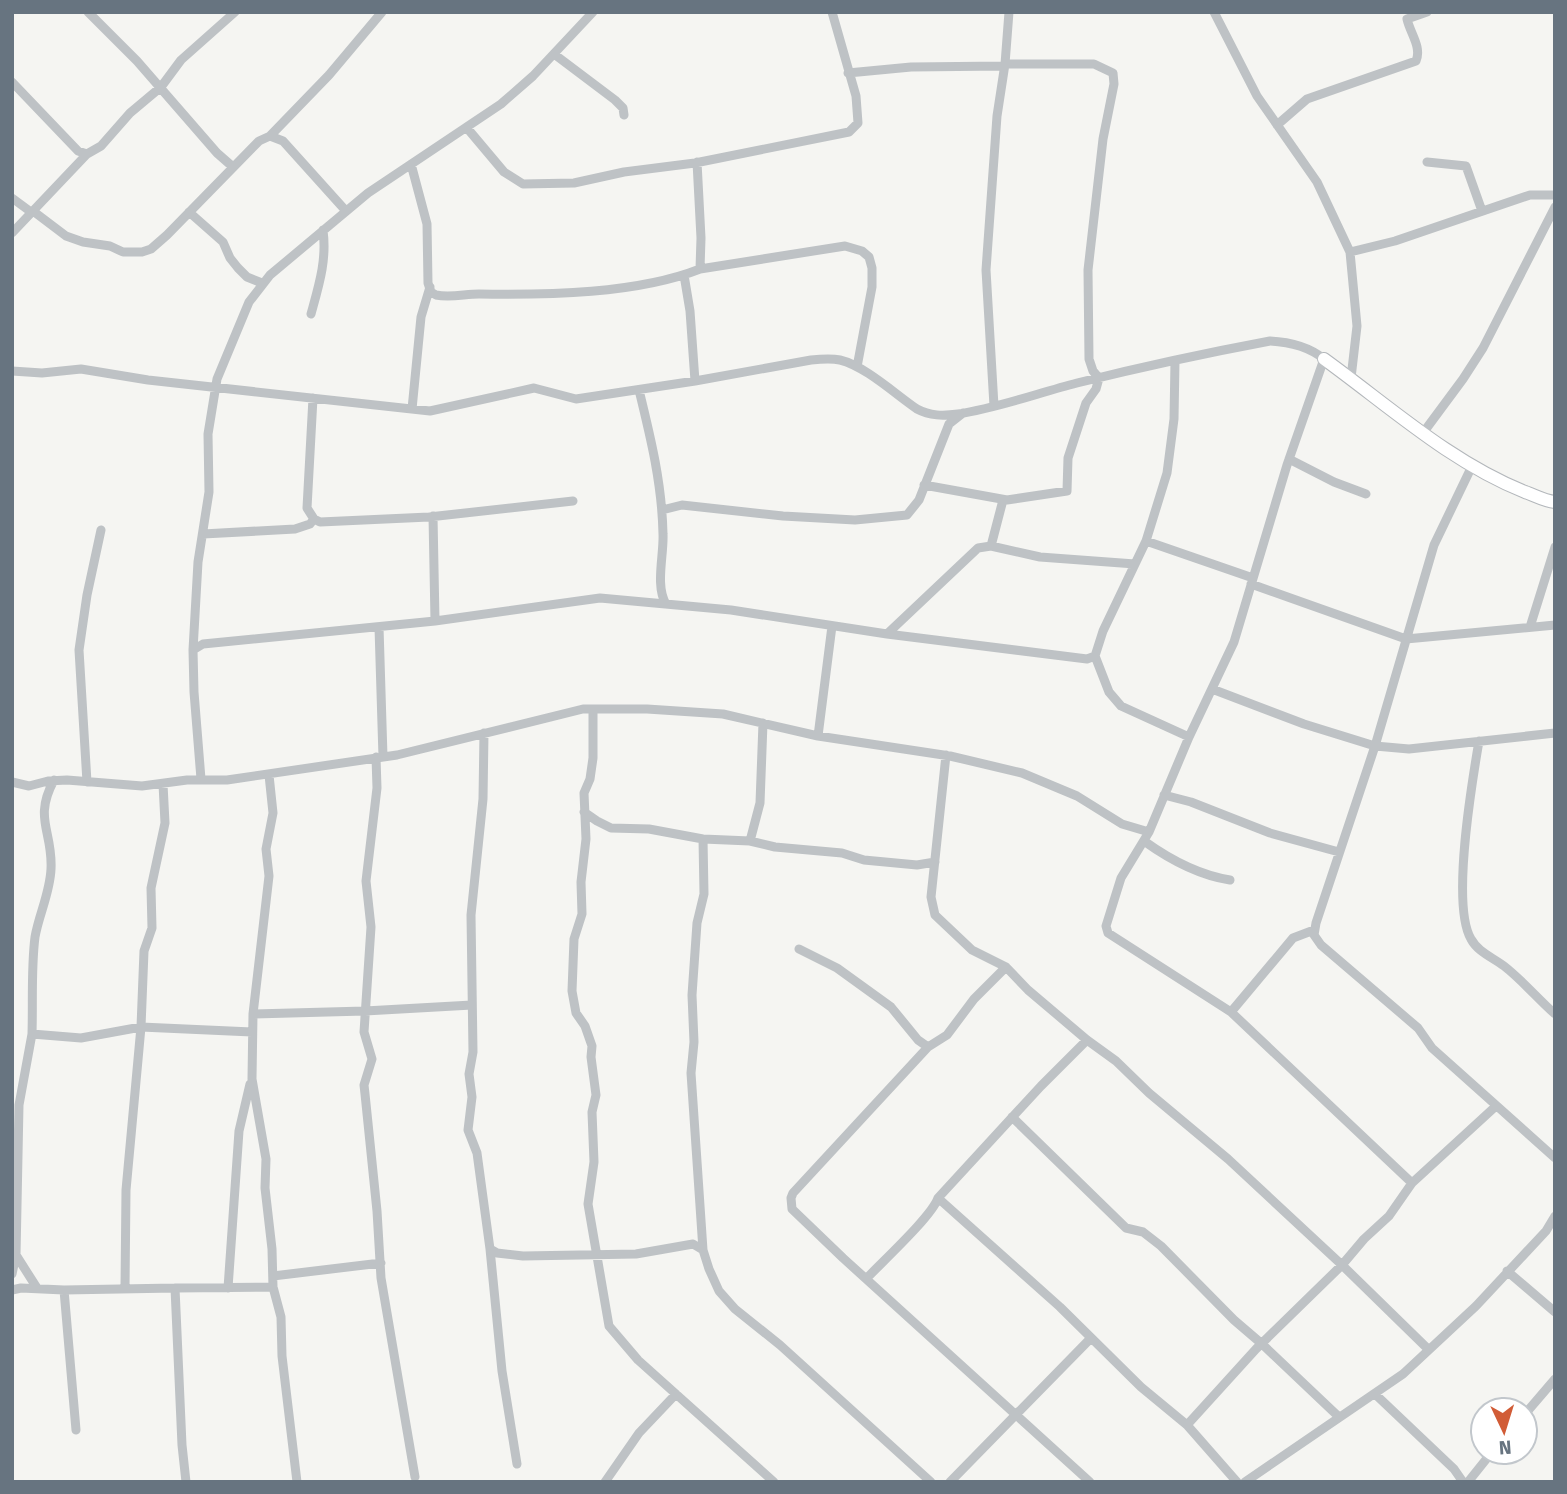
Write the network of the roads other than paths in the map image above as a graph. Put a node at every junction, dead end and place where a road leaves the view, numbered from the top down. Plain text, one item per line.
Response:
1 (88, 12) edge
2 (235, 12) edge
3 (382, 12) edge
4 (593, 12) edge
5 (832, 12) edge
6 (1009, 12) edge
7 (1214, 12) edge
8 (1427, 12) edge
9 (554, 54) junction
10 (1005, 65) junction
11 (848, 73) junction
12 (12, 82) edge
13 (161, 87) junction
14 (624, 115) dead end
15 (1277, 125) junction
16 (467, 128) junction
17 (270, 136) junction
18 (87, 154) junction
19 (697, 162) junction
20 (1427, 162) dead end
21 (411, 164) junction
22 (233, 167) junction
23 (1555, 195) edge
24 (12, 198) edge
25 (1555, 206) edge
26 (32, 211) junction
27 (346, 211) junction
28 (1482, 211) junction
29 (189, 212) junction
30 (323, 230) junction
31 (12, 233) edge
32 (1350, 251) junction
33 (700, 269) junction
34 (684, 275) junction
35 (262, 284) junction
36 (430, 287) junction
37 (311, 314) dead end
38 (1324, 359) junction
39 (1175, 360) junction
40 (856, 368) junction
41 (12, 371) edge
42 (1099, 378) junction
43 (1351, 378) junction
44 (695, 381) junction
45 (215, 386) junction
46 (639, 390) junction
47 (313, 398) junction
48 (994, 406) junction
49 (412, 409) junction
50 (948, 419) junction
51 (1423, 433) junction
52 (1289, 459) junction
53 (1472, 466) junction
54 (924, 485) junction
55 (1366, 494) dead end
56 (1003, 500) junction
57 (573, 501) dead end
58 (1555, 502) edge
59 (662, 510) junction
60 (433, 516) junction
61 (314, 519) junction
62 (100, 530) dead end
63 (203, 534) junction
64 (1146, 541) junction
65 (991, 546) junction
66 (1555, 547) edge
67 (1135, 564) junction
68 (1252, 581) junction
69 (664, 599) junction
70 (435, 621) junction
71 (1555, 625) edge
72 (832, 626) junction
73 (379, 627) junction
74 (1530, 627) junction
75 (887, 634) junction
76 (1406, 639) junction
77 (199, 641) junction
78 (1095, 656) junction
79 (1212, 689) junction
80 (593, 709) junction
81 (763, 723) junction
82 (484, 733) junction
83 (1555, 733) edge
84 (818, 736) junction
85 (1189, 737) junction
86 (1479, 741) junction
87 (1375, 746) junction
88 (946, 755) junction
89 (379, 757) junction
90 (269, 775) junction
91 (201, 779) junction
92 (54, 780) junction
93 (12, 782) edge
94 (87, 782) junction
95 (163, 784) junction
96 (1164, 795) junction
97 (584, 811) junction
98 (1146, 836) junction
99 (703, 839) junction
100 (750, 841) junction
101 (1339, 852) junction
102 (935, 862) junction
103 (1230, 880) dead end
104 (1314, 930) junction
105 (799, 949) dead end
106 (1006, 967) junction
107 (472, 1005) junction
108 (365, 1011) junction
109 (1231, 1012) junction
110 (253, 1014) junction
111 (1555, 1014) edge
112 (141, 1027) junction
113 (252, 1032) junction
114 (32, 1034) junction
115 (1087, 1040) junction
116 (929, 1047) junction
117 (252, 1079) junction
118 (1496, 1106) junction
119 (1012, 1117) junction
120 (1555, 1158) edge
121 (1412, 1183) junction
122 (939, 1198) junction
123 (1555, 1216) edge
124 (491, 1249) junction
125 (703, 1250) junction
126 (596, 1253) junction
127 (16, 1255) junction
128 (381, 1263) junction
129 (1342, 1265) junction
130 (1507, 1271) junction
131 (12, 1273) edge
132 (273, 1276) junction
133 (867, 1278) junction
134 (274, 1287) junction
135 (37, 1288) junction
136 (125, 1288) junction
137 (175, 1288) junction
138 (228, 1288) junction
139 (12, 1290) edge
140 (64, 1290) junction
141 (1555, 1312) edge
142 (1091, 1338) junction
143 (1262, 1344) junction
144 (1428, 1349) junction
145 (1555, 1378) edge
146 (1551, 1392) edge
147 (676, 1394) junction
148 (1375, 1394) junction
149 (1015, 1414) junction
150 (1339, 1417) junction
151 (1187, 1425) junction
152 (76, 1430) dead end
153 (517, 1464) dead end
154 (1480, 1466) edge
155 (415, 1477) dead end
156 (608, 1480) edge
157 (186, 1482) edge
158 (297, 1482) edge
159 (774, 1482) edge
160 (931, 1482) edge
161 (950, 1482) edge
162 (1090, 1482) edge
163 (1237, 1482) edge
164 (1245, 1482) edge
165 (1466, 1482) edge

1 - 13 street
2 - 13 street
3 - 17 street
4 - 9 street
5 - 11 street
6 - 10 street
7 - 15 street
8 - 15 street
9 - 14 street
9 - 16 street
10 - 11 street
10 - 42 street
10 - 48 street
11 - 19 street
12 - 18 street
13 - 18 street
13 - 22 street
15 - 32 street
16 - 19 street
16 - 21 street
17 - 22 street
17 - 27 street
18 - 26 street
19 - 33 street
20 - 28 street
21 - 27 street
21 - 36 street
22 - 29 street
23 - 28 street
24 - 26 street
25 - 51 street
26 - 29 street
26 - 31 street
27 - 30 street
28 - 32 street
29 - 35 street
30 - 35 street
30 - 37 street
32 - 43 street
33 - 34 street
33 - 40 street
34 - 36 street
34 - 44 street
35 - 45 street
36 - 49 street
38 - 39 street
38 - 43 street
38 - 52 street
39 - 42 street
39 - 64 street
40 - 44 street
40 - 50 street
41 - 45 street
42 - 48 street
42 - 56 street
43 - 51 street
44 - 46 street
45 - 47 street
45 - 63 street
46 - 49 street
46 - 59 street
47 - 49 street
47 - 61 street
48 - 50 street
50 - 54 street
51 - 53 street
52 - 55 street
52 - 68 street
53 - 58 street
53 - 76 street
54 - 56 street
54 - 59 street
56 - 65 street
57 - 60 street
59 - 69 street
60 - 61 street
60 - 70 street
61 - 63 street
62 - 94 street
63 - 77 street
64 - 67 street
64 - 68 street
65 - 67 street
65 - 75 street
66 - 74 street
67 - 78 street
68 - 76 street
68 - 79 street
69 - 70 street
69 - 72 street
70 - 73 street
71 - 74 street
72 - 75 street
72 - 84 street
73 - 77 street
73 - 89 street
74 - 76 street
75 - 78 street
76 - 87 street
77 - 91 street
78 - 85 street
79 - 85 street
79 - 87 street
80 - 81 street
80 - 82 street
80 - 97 street
81 - 84 street
81 - 100 street
82 - 89 street
82 - 107 street
83 - 86 street
84 - 88 street
85 - 96 street
86 - 87 street
86 - 111 street
87 - 101 street
88 - 98 street
88 - 102 street
89 - 90 street
89 - 108 street
90 - 91 street
90 - 110 street
91 - 95 street
92 - 93 street
92 - 94 street
92 - 114 street
94 - 95 street
95 - 112 street
96 - 98 street
96 - 101 street
97 - 99 street
97 - 126 street
98 - 103 street
98 - 109 street
99 - 100 street
99 - 125 street
100 - 102 street
101 - 104 street
102 - 106 street
104 - 109 street
104 - 118 street
105 - 116 street
106 - 115 street
106 - 116 street
107 - 108 street
107 - 124 street
108 - 110 street
108 - 128 street
109 - 121 street
110 - 113 street
112 - 113 street
112 - 114 street
112 - 136 street
113 - 117 street
114 - 127 street
115 - 119 street
115 - 129 street
116 - 133 street
117 - 132 street
117 - 138 street
118 - 120 street
118 - 121 street
119 - 122 street
119 - 143 street
121 - 129 street
122 - 133 street
122 - 142 street
123 - 130 street
124 - 126 street
124 - 153 street
125 - 126 street
125 - 160 street
126 - 147 street
127 - 131 street
127 - 135 street
128 - 132 street
128 - 155 street
129 - 143 street
129 - 144 street
130 - 141 street
130 - 144 street
132 - 134 street
133 - 149 street
134 - 138 street
134 - 158 street
135 - 139 street
135 - 140 street
136 - 137 street
136 - 140 street
137 - 138 street
137 - 157 street
140 - 152 street
142 - 149 street
142 - 151 street
143 - 150 street
143 - 151 street
144 - 148 street
145 - 146 street
147 - 156 street
147 - 159 street
148 - 150 street
148 - 165 street
149 - 161 street
149 - 162 street
150 - 164 street
151 - 163 street
154 - 165 street

